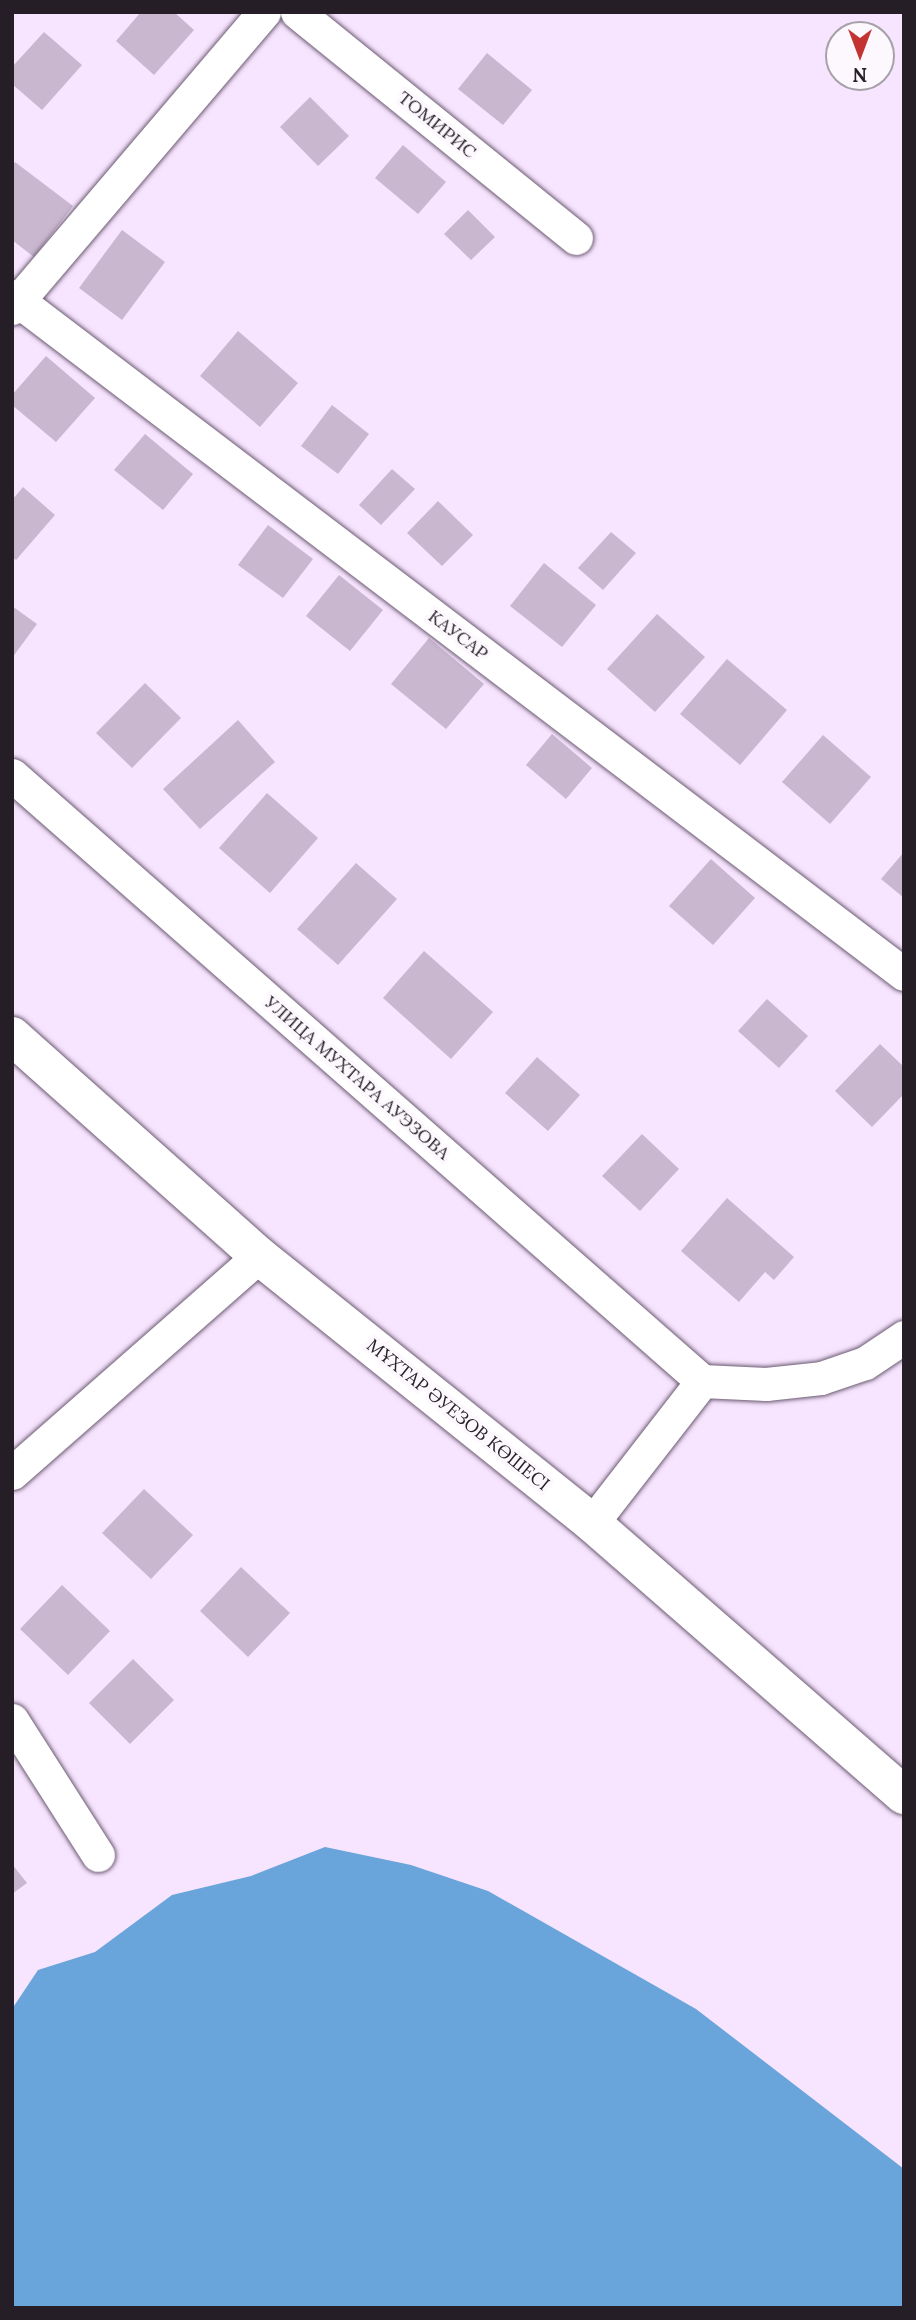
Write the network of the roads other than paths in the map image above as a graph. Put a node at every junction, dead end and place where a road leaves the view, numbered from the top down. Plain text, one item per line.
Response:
1 (264, 12) edge
2 (297, 12) edge
3 (576, 238) dead end
4 (14, 302) edge
5 (12, 775) edge
6 (904, 974) edge
7 (12, 1036) edge
8 (259, 1256) junction
9 (904, 1336) edge
10 (702, 1381) junction
11 (12, 1473) edge
12 (592, 1523) junction
13 (12, 1720) edge
14 (904, 1795) edge
15 (97, 1855) dead end

1 - 4 street
2 - 3 street, ТОМИРИС
4 - 6 street, КАУСАР
5 - 10 street, УЛИЦА МУХТАРА АУЭЗОВА
7 - 8 main road, МҰХТАР ӘУЕЗОВ КӨШЕСІ
8 - 11 street
8 - 12 main road, МҰХТАР ӘУЕЗОВ КӨШЕСІ
9 - 10 street
10 - 12 street
12 - 14 main road, МҰХТАР ӘУЕЗОВ КӨШЕСІ
13 - 15 street

